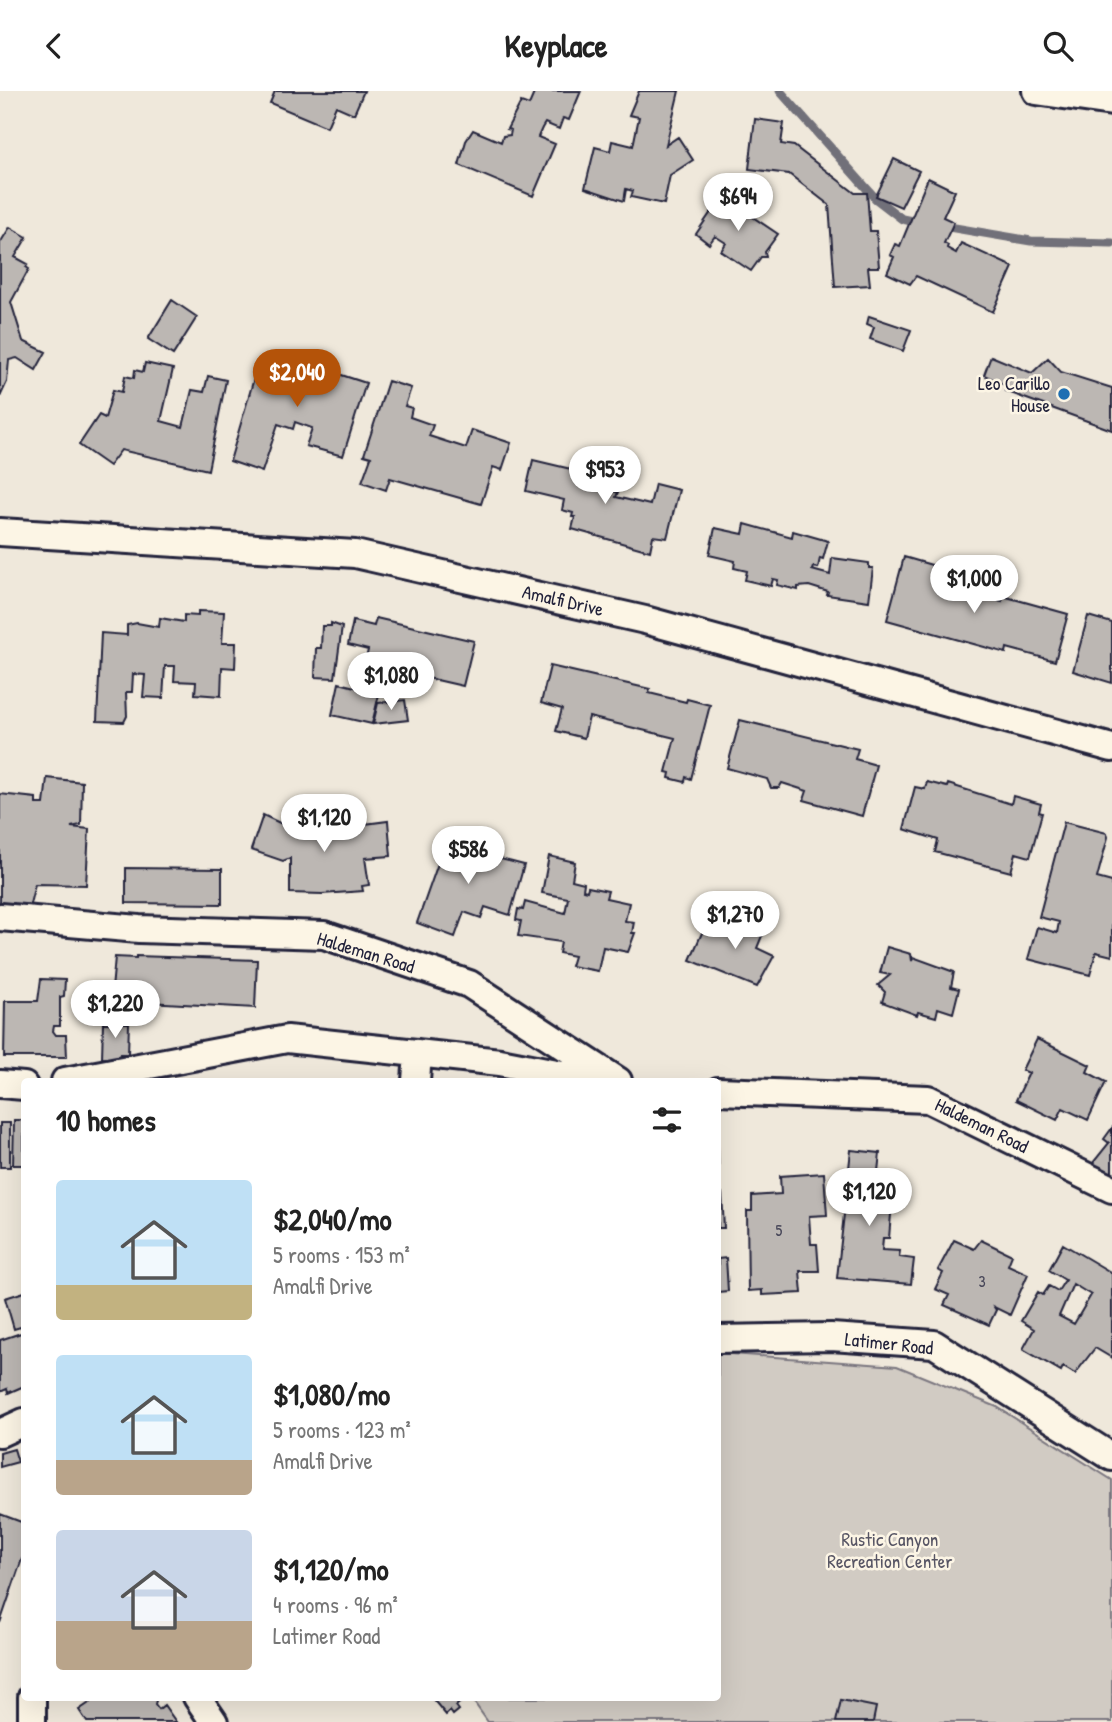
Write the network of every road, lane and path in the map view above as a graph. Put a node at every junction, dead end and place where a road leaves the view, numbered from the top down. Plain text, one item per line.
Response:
1 (1036, 91) edge
2 (1112, 102) edge
3 (0, 532) edge
4 (1112, 748) edge
5 (0, 917) edge
6 (418, 1053) junction
7 (81, 1078) edge
8 (416, 1078) edge
9 (583, 1078) edge
10 (613, 1078) edge
11 (0, 1084) edge
12 (21, 1086) edge
13 (721, 1091) edge
14 (1112, 1189) edge
15 (721, 1339) edge
16 (21, 1423) edge
17 (0, 1433) edge
18 (1112, 1457) edge
19 (32, 1701) edge
20 (200, 1701) edge
21 (32, 1722) edge
22 (214, 1722) edge

1 - 2 street
3 - 4 street, Amalfi Drive
5 - 10 street, Haldeman Road
6 - 7 street
6 - 8 street
6 - 9 street
11 - 12 street
13 - 14 street, Haldeman Road
15 - 18 street, Latimer Road
16 - 17 street
19 - 21 street
20 - 22 street

